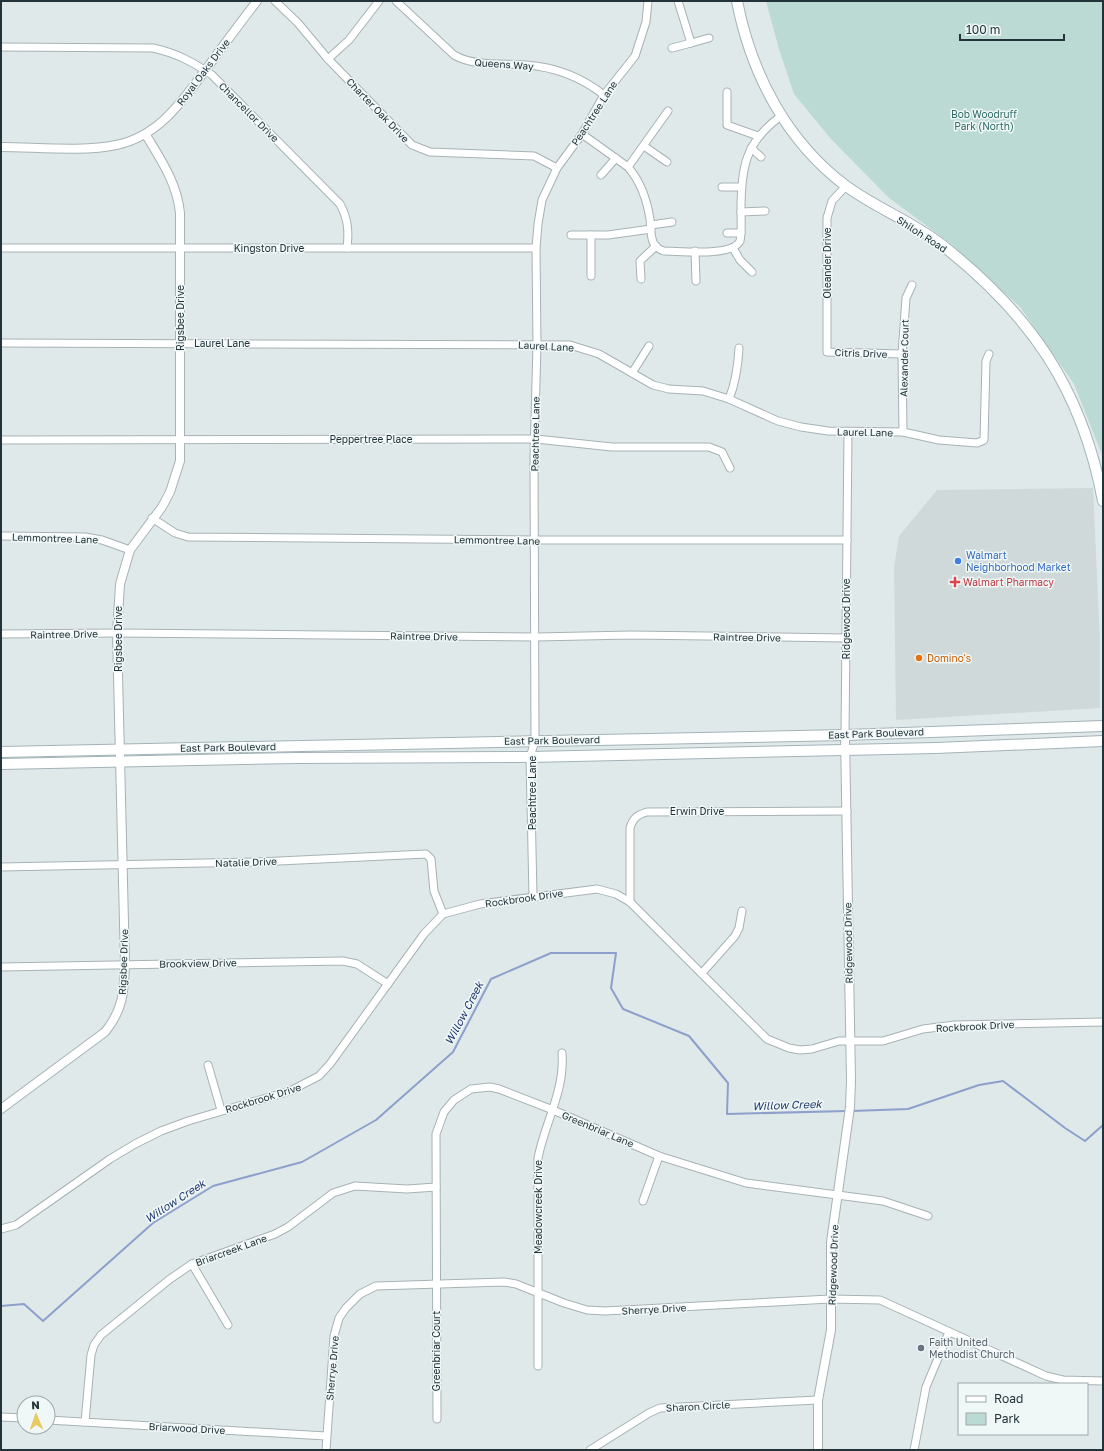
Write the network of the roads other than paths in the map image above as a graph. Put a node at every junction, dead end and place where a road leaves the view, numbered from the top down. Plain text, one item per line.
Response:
1 (257, 1) edge
2 (275, 1) edge
3 (379, 1) edge
4 (396, 1) edge
5 (648, 1) edge
6 (678, 1) edge
7 (737, 1) edge
8 (709, 38) dead end
9 (691, 43) junction
10 (1, 47) edge
11 (672, 48) dead end
12 (328, 58) junction
13 (205, 70) junction
14 (727, 92) dead end
15 (604, 95) junction
16 (668, 111) dead end
17 (781, 116) junction
18 (582, 134) junction
19 (146, 135) junction
20 (758, 136) junction
21 (1, 146) edge
22 (644, 146) junction
23 (751, 148) junction
24 (761, 157) dead end
25 (616, 158) junction
26 (667, 162) dead end
27 (628, 167) junction
28 (556, 168) junction
29 (601, 175) dead end
30 (846, 186) junction
31 (722, 187) dead end
32 (741, 187) junction
33 (765, 211) dead end
34 (741, 212) junction
35 (672, 222) dead end
36 (651, 227) junction
37 (727, 233) dead end
38 (741, 233) junction
39 (571, 235) dead end
40 (591, 235) junction
41 (656, 246) junction
42 (180, 247) junction
43 (1, 248) edge
44 (347, 248) junction
45 (536, 248) junction
46 (733, 248) junction
47 (695, 251) junction
48 (752, 272) dead end
49 (590, 276) dead end
50 (641, 279) dead end
51 (696, 281) dead end
52 (912, 284) dead end
53 (1, 343) edge
54 (180, 343) junction
55 (537, 344) junction
56 (649, 346) dead end
57 (826, 346) joint
58 (739, 348) dead end
59 (902, 354) junction
60 (989, 354) dead end
61 (632, 373) junction
62 (729, 399) junction
63 (848, 432) junction
64 (903, 432) junction
65 (536, 439) junction
66 (1, 440) edge
67 (180, 440) junction
68 (730, 468) dead end
69 (1103, 501) edge
70 (152, 518) junction
71 (1, 536) edge
72 (535, 540) junction
73 (847, 540) junction
74 (130, 550) junction
75 (117, 633) junction
76 (1, 634) edge
77 (536, 638) junction
78 (846, 638) junction
79 (1103, 726) edge
80 (845, 735) junction
81 (535, 741) junction
82 (1103, 741) edge
83 (121, 749) junction
84 (846, 750) junction
85 (1, 752) edge
86 (530, 757) junction
87 (121, 762) junction
88 (1, 764) edge
89 (847, 811) junction
90 (123, 864) junction
91 (1, 867) edge
92 (533, 896) junction
93 (630, 902) junction
94 (742, 911) dead end
95 (443, 914) junction
96 (125, 964) junction
97 (1, 967) edge
98 (702, 973) junction
99 (388, 984) junction
100 (1103, 1022) edge
101 (850, 1041) junction
102 (562, 1053) dead end
103 (208, 1065) dead end
104 (2, 1105) edge
105 (221, 1110) junction
106 (553, 1110) junction
107 (659, 1156) junction
108 (436, 1187) junction
109 (837, 1195) junction
110 (643, 1201) dead end
111 (928, 1216) dead end
112 (1, 1229) edge
113 (192, 1264) junction
114 (436, 1283) junction
115 (538, 1294) junction
116 (830, 1299) junction
117 (228, 1325) dead end
118 (949, 1332) junction
119 (538, 1366) dead end
120 (1103, 1381) edge
121 (818, 1400) junction
122 (1, 1417) edge
123 (16, 1418) edge
124 (437, 1419) dead end
125 (56, 1420) edge
126 (85, 1422) junction
127 (326, 1436) junction
128 (326, 1450) edge
129 (590, 1450) edge
130 (818, 1450) edge
131 (914, 1450) edge

1 - 13 street, Royal Oaks Drive
2 - 12 street, Charter Oak Drive
3 - 12 street
4 - 15 street, Queens Way
5 - 15 street, Peachtree Lane
6 - 9 street
7 - 17 main road, Shiloh Road
8 - 9 street
9 - 11 street
10 - 13 street, Chancellor Drive
12 - 28 street, Charter Oak Drive
13 - 19 street, Royal Oaks Drive
13 - 44 street, Chancellor Drive
14 - 20 street
15 - 18 street, Peachtree Lane
16 - 22 street
17 - 20 street
17 - 30 main road, Shiloh Road
18 - 25 street
18 - 28 street, Peachtree Lane
19 - 21 street, Royal Oaks Drive
19 - 42 street, Rigsbee Drive
20 - 23 street
22 - 26 street
22 - 27 street
23 - 24 street
23 - 32 street
25 - 27 street
25 - 29 street
27 - 36 street
28 - 45 street, Peachtree Lane
30 - 57 street, Oleander Drive
30 - 69 main road, Shiloh Road
31 - 32 street
32 - 34 street
33 - 34 street
34 - 38 street
35 - 36 street
36 - 40 street
36 - 41 street
37 - 38 street
38 - 46 street
39 - 40 street
40 - 49 street
41 - 47 street
41 - 50 street
42 - 43 street, Kingston Drive
42 - 44 street, Kingston Drive
42 - 54 street, Rigsbee Drive
44 - 45 street, Kingston Drive
45 - 55 street, Peachtree Lane
46 - 47 street
46 - 48 street
47 - 51 street
52 - 59 street, Alexander Court
53 - 54 street, Laurel Lane
54 - 55 street, Laurel Lane
54 - 67 street, Rigsbee Drive
55 - 61 street, Laurel Lane
55 - 65 street, Peachtree Lane
56 - 61 street
57 - 59 street, Citris Drive
58 - 62 street
59 - 64 street, Alexander Court
60 - 64 street, Laurel Lane
61 - 62 street, Laurel Lane
62 - 63 street, Laurel Lane
63 - 64 street, Laurel Lane
63 - 73 street, Ridgewood Drive
65 - 67 street, Peppertree Place
65 - 68 street, Peppertree Place
65 - 72 street, Peachtree Lane
66 - 67 street, Peppertree Place
67 - 70 street, Rigsbee Drive
70 - 72 street, Lemmontree Lane
70 - 74 street, Rigsbee Drive
71 - 74 street, Lemmontree Lane
72 - 73 street, Lemmontree Lane
72 - 77 street, Peachtree Lane
73 - 78 street, Ridgewood Drive
74 - 75 street, Rigsbee Drive
75 - 76 street, Raintree Drive
75 - 77 street, Raintree Drive
75 - 83 street, Rigsbee Drive
77 - 78 street, Raintree Drive
77 - 81 street, Peachtree Lane
78 - 80 street, Ridgewood Drive
79 - 80 main road, East Park Boulevard
80 - 81 main road, East Park Boulevard
80 - 84 street, Ridgewood Drive
81 - 83 main road, East Park Boulevard
81 - 86 street, Peachtree Lane
82 - 84 main road, East Park Boulevard
83 - 85 main road, East Park Boulevard
83 - 87 street, Rigsbee Drive
84 - 86 main road, East Park Boulevard
84 - 89 street, Ridgewood Drive
86 - 87 main road, East Park Boulevard
86 - 92 street, Peachtree Lane
87 - 88 main road, East Park Boulevard
87 - 90 street, Rigsbee Drive
89 - 93 street, Erwin Drive
89 - 101 street, Ridgewood Drive
90 - 91 street, Natalie Drive
90 - 95 street, Natalie Drive
90 - 96 street, Rigsbee Drive
92 - 93 street, Rockbrook Drive
92 - 95 street, Rockbrook Drive
93 - 98 street, Rockbrook Drive
94 - 98 street
95 - 99 street, Rockbrook Drive
96 - 97 street, Brookview Drive
96 - 99 street, Brookview Drive
96 - 104 street, Rigsbee Drive
98 - 101 street, Rockbrook Drive
99 - 105 street, Rockbrook Drive
100 - 101 street, Rockbrook Drive
101 - 109 street, Ridgewood Drive
102 - 106 street, Meadowcreek Drive
103 - 105 street
105 - 112 street, Rockbrook Drive
106 - 107 street, Greenbriar Lane
106 - 108 street, Greenbriar Lane
106 - 115 street, Meadowcreek Drive
107 - 109 street, Greenbriar Lane
107 - 110 street
108 - 113 street, Briarcreek Lane
108 - 114 street, Greenbriar Lane
109 - 111 street, Greenbriar Lane
109 - 116 street, Ridgewood Drive
113 - 117 street
113 - 126 street, Briarcreek Lane
114 - 115 street, Sherrye Drive
114 - 124 street, Greenbriar Court
114 - 127 street, Sherrye Drive
115 - 116 street, Sherrye Drive
115 - 119 street, Meadowcreek Drive
116 - 118 street, Sherrye Drive
116 - 121 street, Ridgewood Drive
118 - 120 street, Sherrye Drive
118 - 131 street
121 - 129 street, Sharon Circle
121 - 130 street, Ridgewood Drive
122 - 123 street
125 - 126 street, Briarwood Drive
126 - 127 street, Briarwood Drive
127 - 128 street, Sherrye Drive

